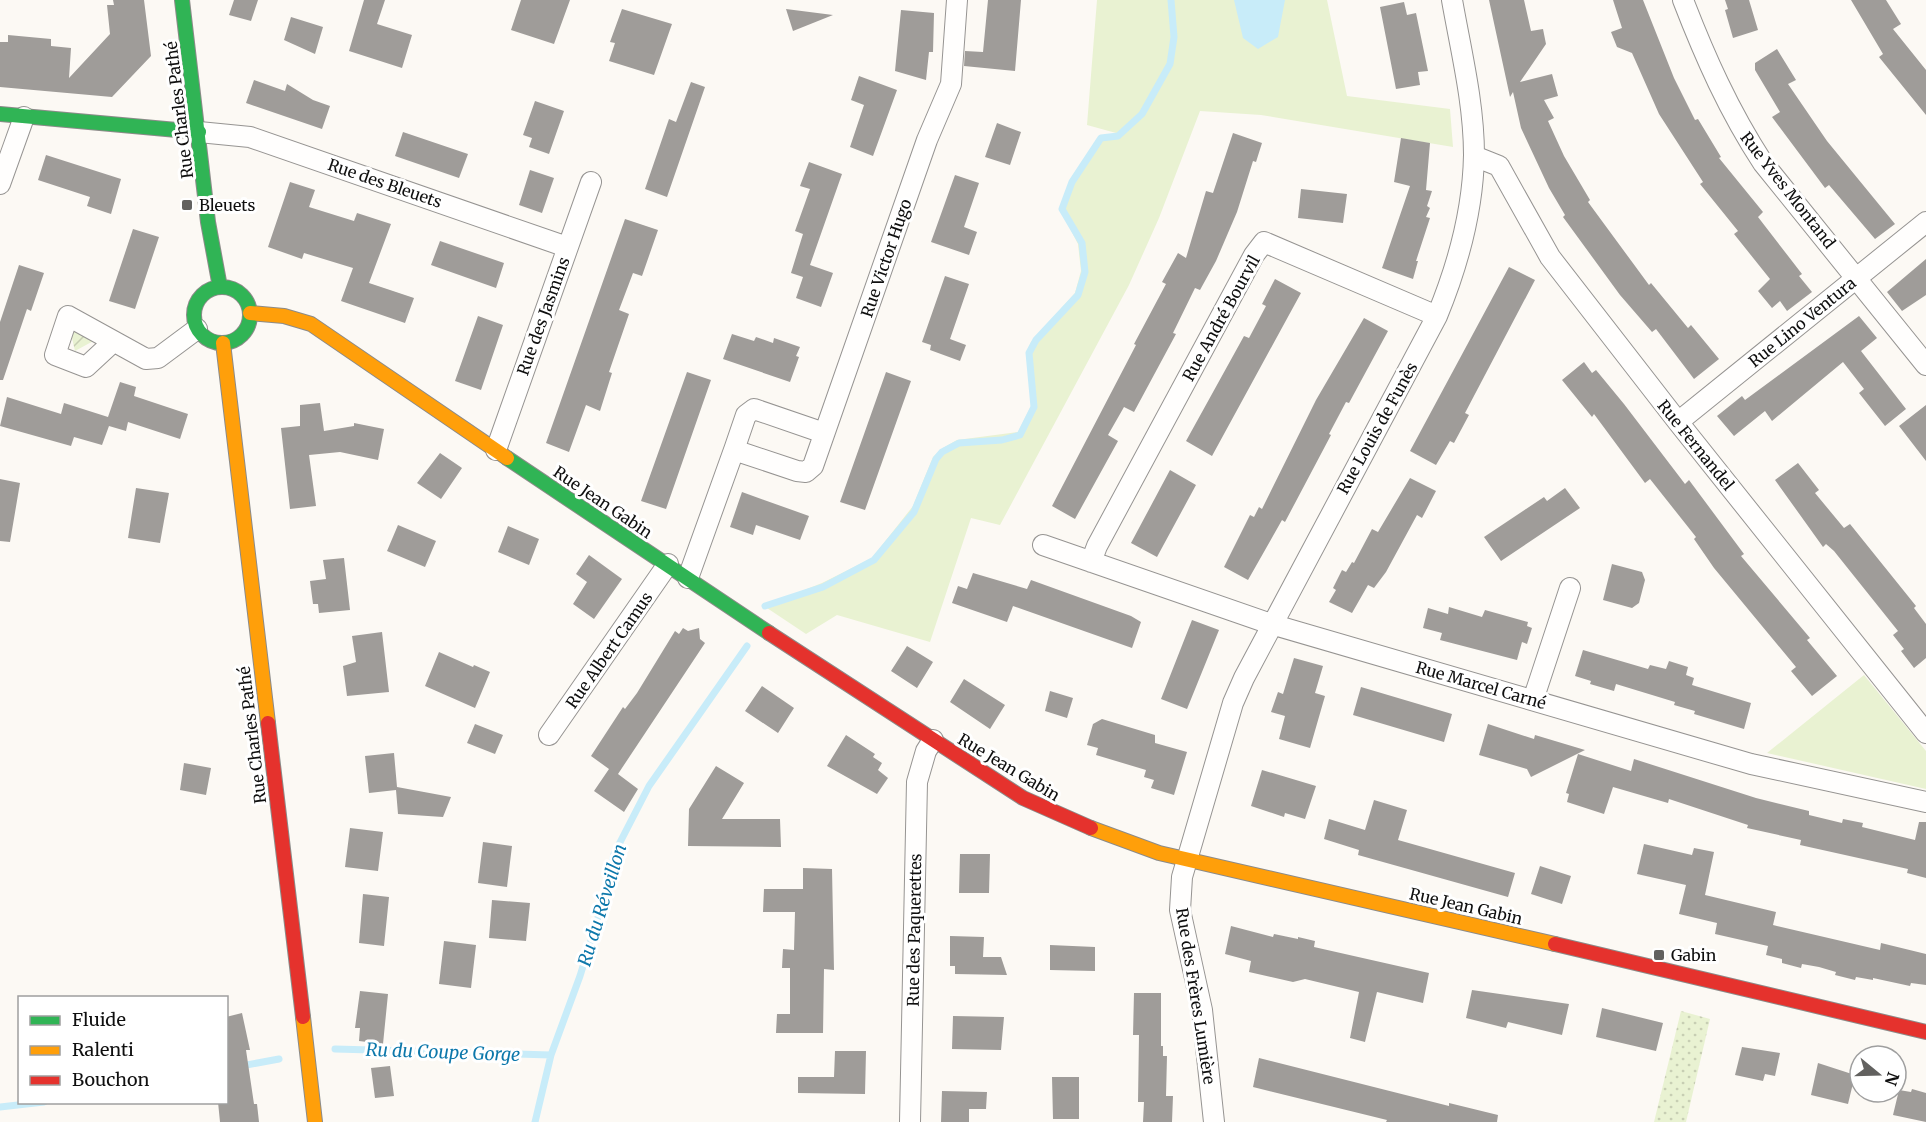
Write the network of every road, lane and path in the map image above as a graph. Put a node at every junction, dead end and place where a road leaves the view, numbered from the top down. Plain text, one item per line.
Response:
1 (182, 0) edge
2 (957, 0) edge
3 (1452, 0) edge
4 (1683, 0) edge
5 (0, 114) edge
6 (24, 117) junction
7 (199, 132) junction
8 (1474, 156) junction
9 (591, 182) dead end
10 (0, 184) edge
11 (1926, 222) edge
12 (567, 248) junction
13 (1857, 278) junction
14 (220, 287) junction
15 (250, 313) junction
16 (1437, 316) junction
17 (198, 329) junction
18 (113, 342) dead end
19 (223, 343) junction
20 (1926, 365) edge
21 (1678, 422) junction
22 (824, 432) junction
23 (496, 450) junction
24 (734, 450) junction
25 (1043, 545) dead end
26 (1092, 562) junction
27 (668, 564) junction
28 (688, 578) junction
29 (1570, 588) dead end
30 (1271, 624) junction
31 (1533, 700) junction
32 (1926, 733) edge
33 (549, 735) dead end
34 (933, 740) junction
35 (1926, 802) edge
36 (1192, 836) joint
37 (1186, 859) junction
38 (1926, 1032) edge
39 (315, 1122) edge
40 (910, 1122) edge
41 (1214, 1122) edge

1 - 7 street, Rue Charles Pathé
2 - 22 street, Rue Victor Hugo
3 - 8 street, Rue Louis de Funès
4 - 13 street, Rue Yves Montand
5 - 6 street
6 - 7 street
6 - 10 street
7 - 12 street, Rue des Bleuets
7 - 14 street, Rue Charles Pathé
8 - 16 street, Rue Louis de Funès
8 - 21 street, Rue Fernandel
9 - 12 street, Rue des Jasmins
11 - 13 street, Rue Lino Ventura
12 - 23 street, Rue des Jasmins
13 - 20 street, Rue Yves Montand
13 - 21 street, Rue Lino Ventura
14 - 15 street
14 - 17 street
15 - 19 street
15 - 23 street, Rue Jean Gabin
16 - 26 street, Rue André Bourvil
16 - 30 street, Rue Louis de Funès
17 - 18 street
17 - 19 street
19 - 39 street, Rue Charles Pathé
21 - 32 street, Rue Fernandel
22 - 24 street, Rue Victor Hugo
22 - 24 street
23 - 27 street, Rue Jean Gabin
24 - 28 street
25 - 26 street, Rue Marcel Carné
26 - 30 street, Rue Marcel Carné
27 - 28 street, Rue Jean Gabin
27 - 33 street, Rue Albert Camus
28 - 34 street, Rue Jean Gabin
29 - 31 street
30 - 31 street, Rue Marcel Carné
30 - 36 street, Rue Louis de Funès
31 - 35 street, Rue Marcel Carné
34 - 37 street, Rue Jean Gabin
34 - 40 street, Rue des Paquerettes
36 - 37 street, Rue des Frères Lumière
37 - 38 street, Rue Jean Gabin
37 - 41 street, Rue des Frères Lumière

